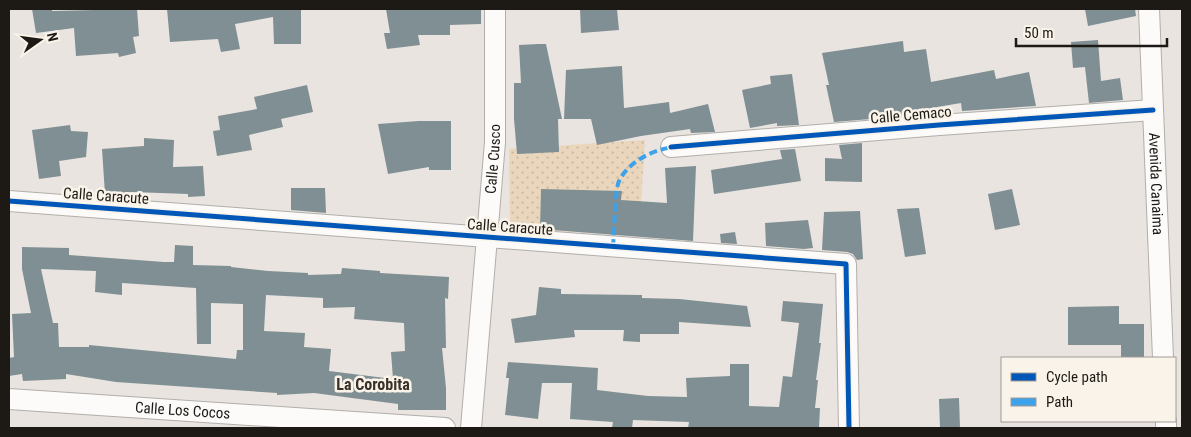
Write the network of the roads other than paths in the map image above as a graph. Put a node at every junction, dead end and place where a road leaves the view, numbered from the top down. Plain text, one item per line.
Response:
1 (495, 9) edge
2 (1149, 9) edge
3 (1153, 110) junction
4 (671, 147) dead end
5 (9, 201) edge
6 (487, 238) junction
7 (1164, 357) edge
8 (9, 400) edge
9 (445, 428) edge
10 (471, 428) edge
11 (849, 428) edge

1 - 6 street, Calle Cusco
2 - 3 street, Avenida Canaima
3 - 4 street, Calle Cemaco
3 - 7 street, Avenida Canaima
5 - 6 street, Calle Caracute
6 - 10 street, Calle Cusco
6 - 11 street, Calle Caracute
8 - 9 street, Calle Los Cocos

